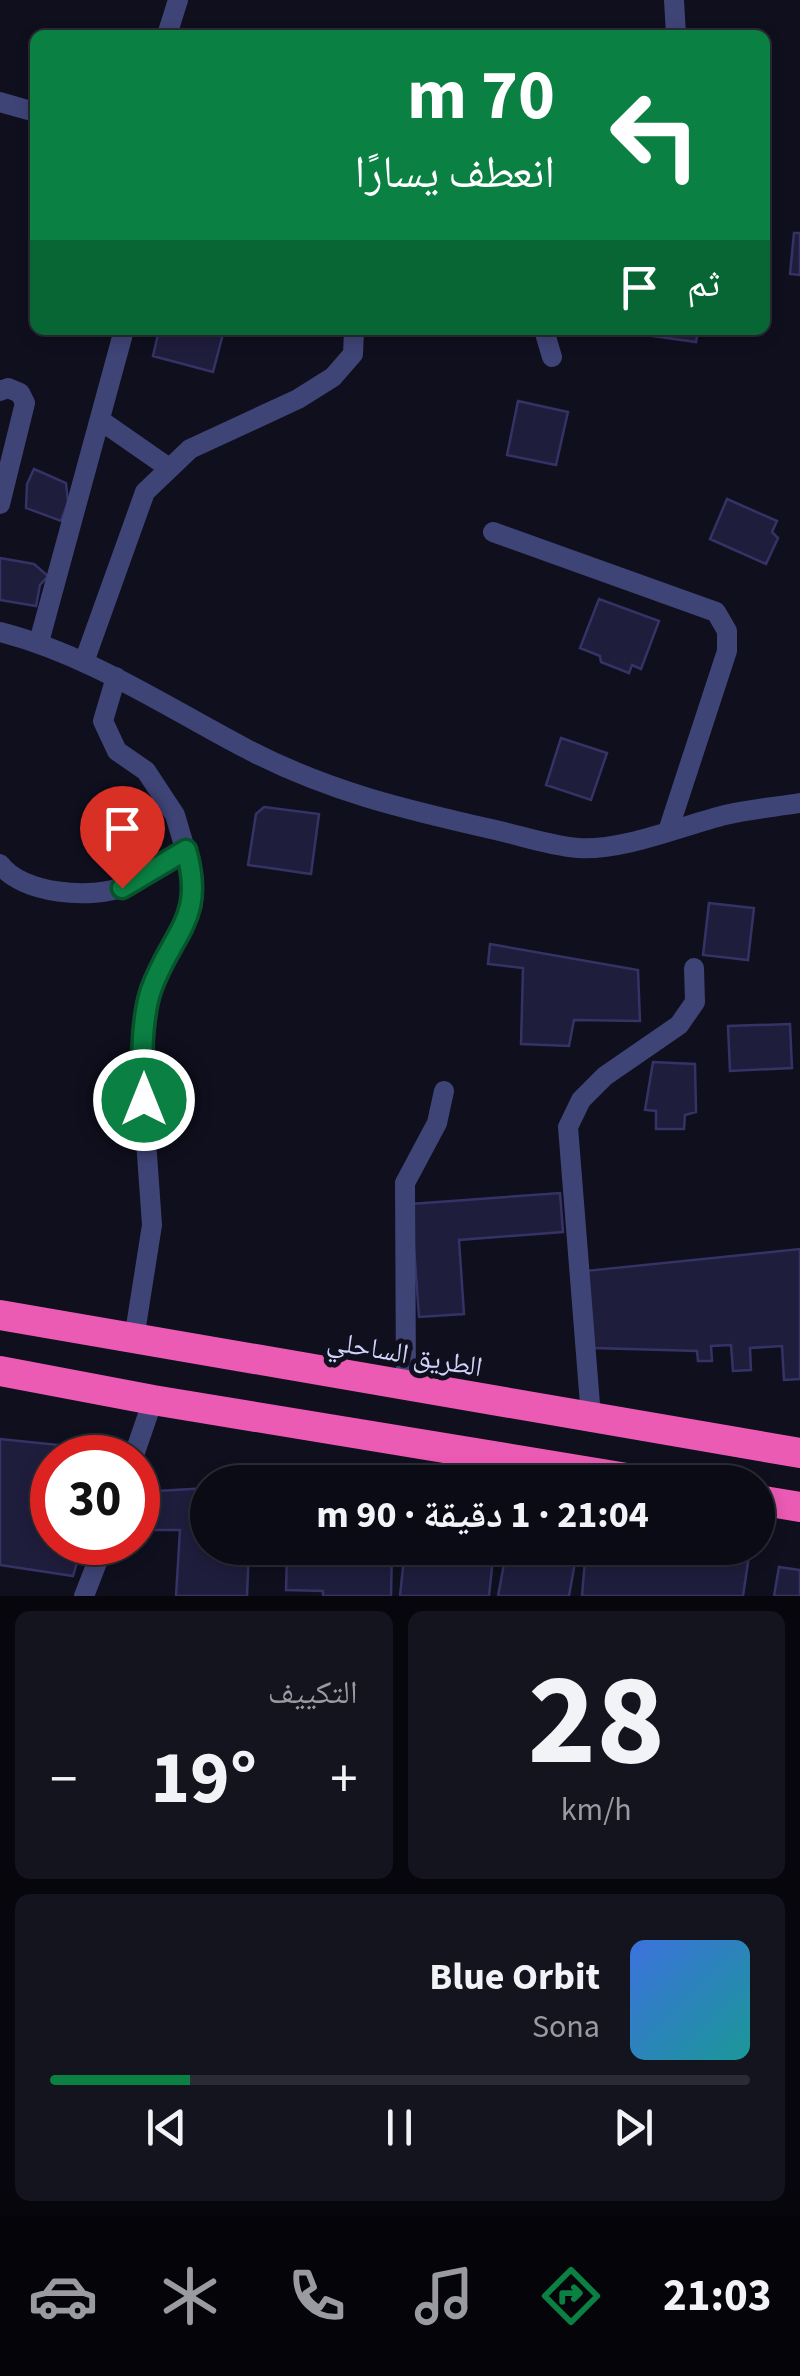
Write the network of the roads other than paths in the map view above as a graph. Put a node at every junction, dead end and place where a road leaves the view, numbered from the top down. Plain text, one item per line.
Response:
1 (178, 0) edge
2 (674, 0) edge
3 (169, 30) edge
4 (676, 30) edge
5 (0, 102) edge
6 (30, 111) edge
7 (123, 335) edge
8 (354, 335) edge
9 (545, 335) edge
10 (552, 357) dead end
11 (0, 391) edge
12 (100, 420) junction
13 (169, 468) junction
14 (0, 504) edge
15 (493, 532) dead end
16 (0, 632) edge
17 (38, 642) junction
18 (84, 662) junction
19 (116, 677) junction
20 (800, 803) edge
21 (668, 831) junction
22 (186, 850) junction
23 (0, 864) edge
24 (694, 968) dead end
25 (444, 1091) dead end
26 (0, 1314) edge
27 (134, 1338) junction
28 (0, 1371) edge
29 (406, 1386) junction
30 (153, 1400) junction
31 (591, 1418) junction
32 (142, 1435) edge
33 (800, 1453) edge
34 (548, 1465) edge
35 (775, 1503) edge
36 (800, 1507) edge
37 (96, 1565) edge
38 (84, 1596) edge

1 - 3 street
2 - 4 street
5 - 6 street
7 - 12 street
8 - 13 street
9 - 10 street
11 - 14 street
12 - 13 street
12 - 17 street
13 - 18 street
15 - 21 street
16 - 17 street
17 - 18 street
18 - 19 street
19 - 21 street
19 - 22 street
20 - 21 street
22 - 23 street
22 - 27 street
24 - 31 street
25 - 29 street
26 - 27 highway, الطريق الساحلي
27 - 29 highway, الطريق الساحلي
28 - 30 highway
29 - 31 highway, الطريق الساحلي
30 - 32 street
30 - 34 highway
31 - 33 highway, الطريق الساحلي
35 - 36 highway
37 - 38 street

